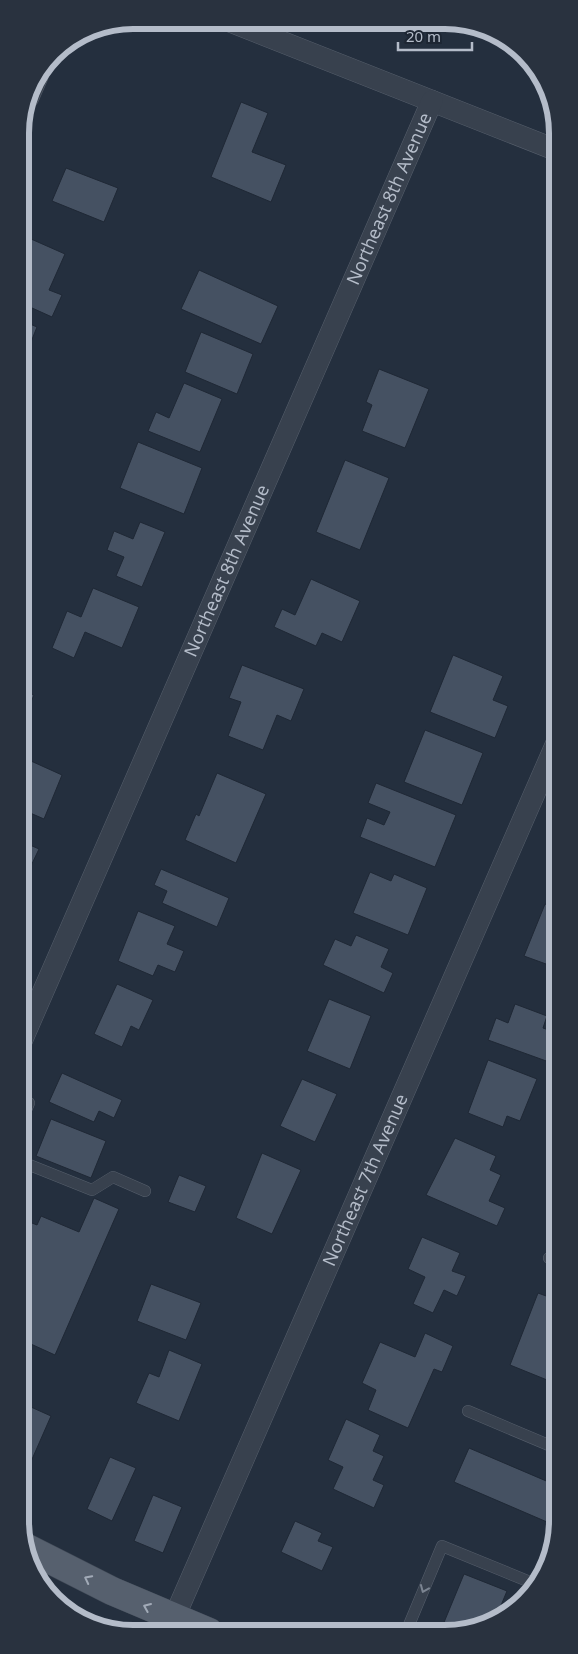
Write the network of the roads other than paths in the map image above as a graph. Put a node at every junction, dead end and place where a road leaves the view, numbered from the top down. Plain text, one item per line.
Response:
1 (248, 29) edge
2 (432, 101) junction
3 (549, 147) edge
4 (549, 760) edge
5 (29, 1024) edge
6 (29, 1165) edge
7 (145, 1191) dead end
8 (468, 1411) dead end
9 (549, 1445) edge
10 (33, 1551) edge
11 (530, 1582) edge
12 (174, 1618) junction
13 (192, 1625) edge
14 (409, 1625) edge

1 - 2 street
2 - 3 street
2 - 5 street, Northeast 8th Avenue
4 - 12 street, Northeast 7th Avenue
6 - 7 lane
8 - 9 lane
12 -> 10 main road
11 -> 14 lane
12 - 13 main road

